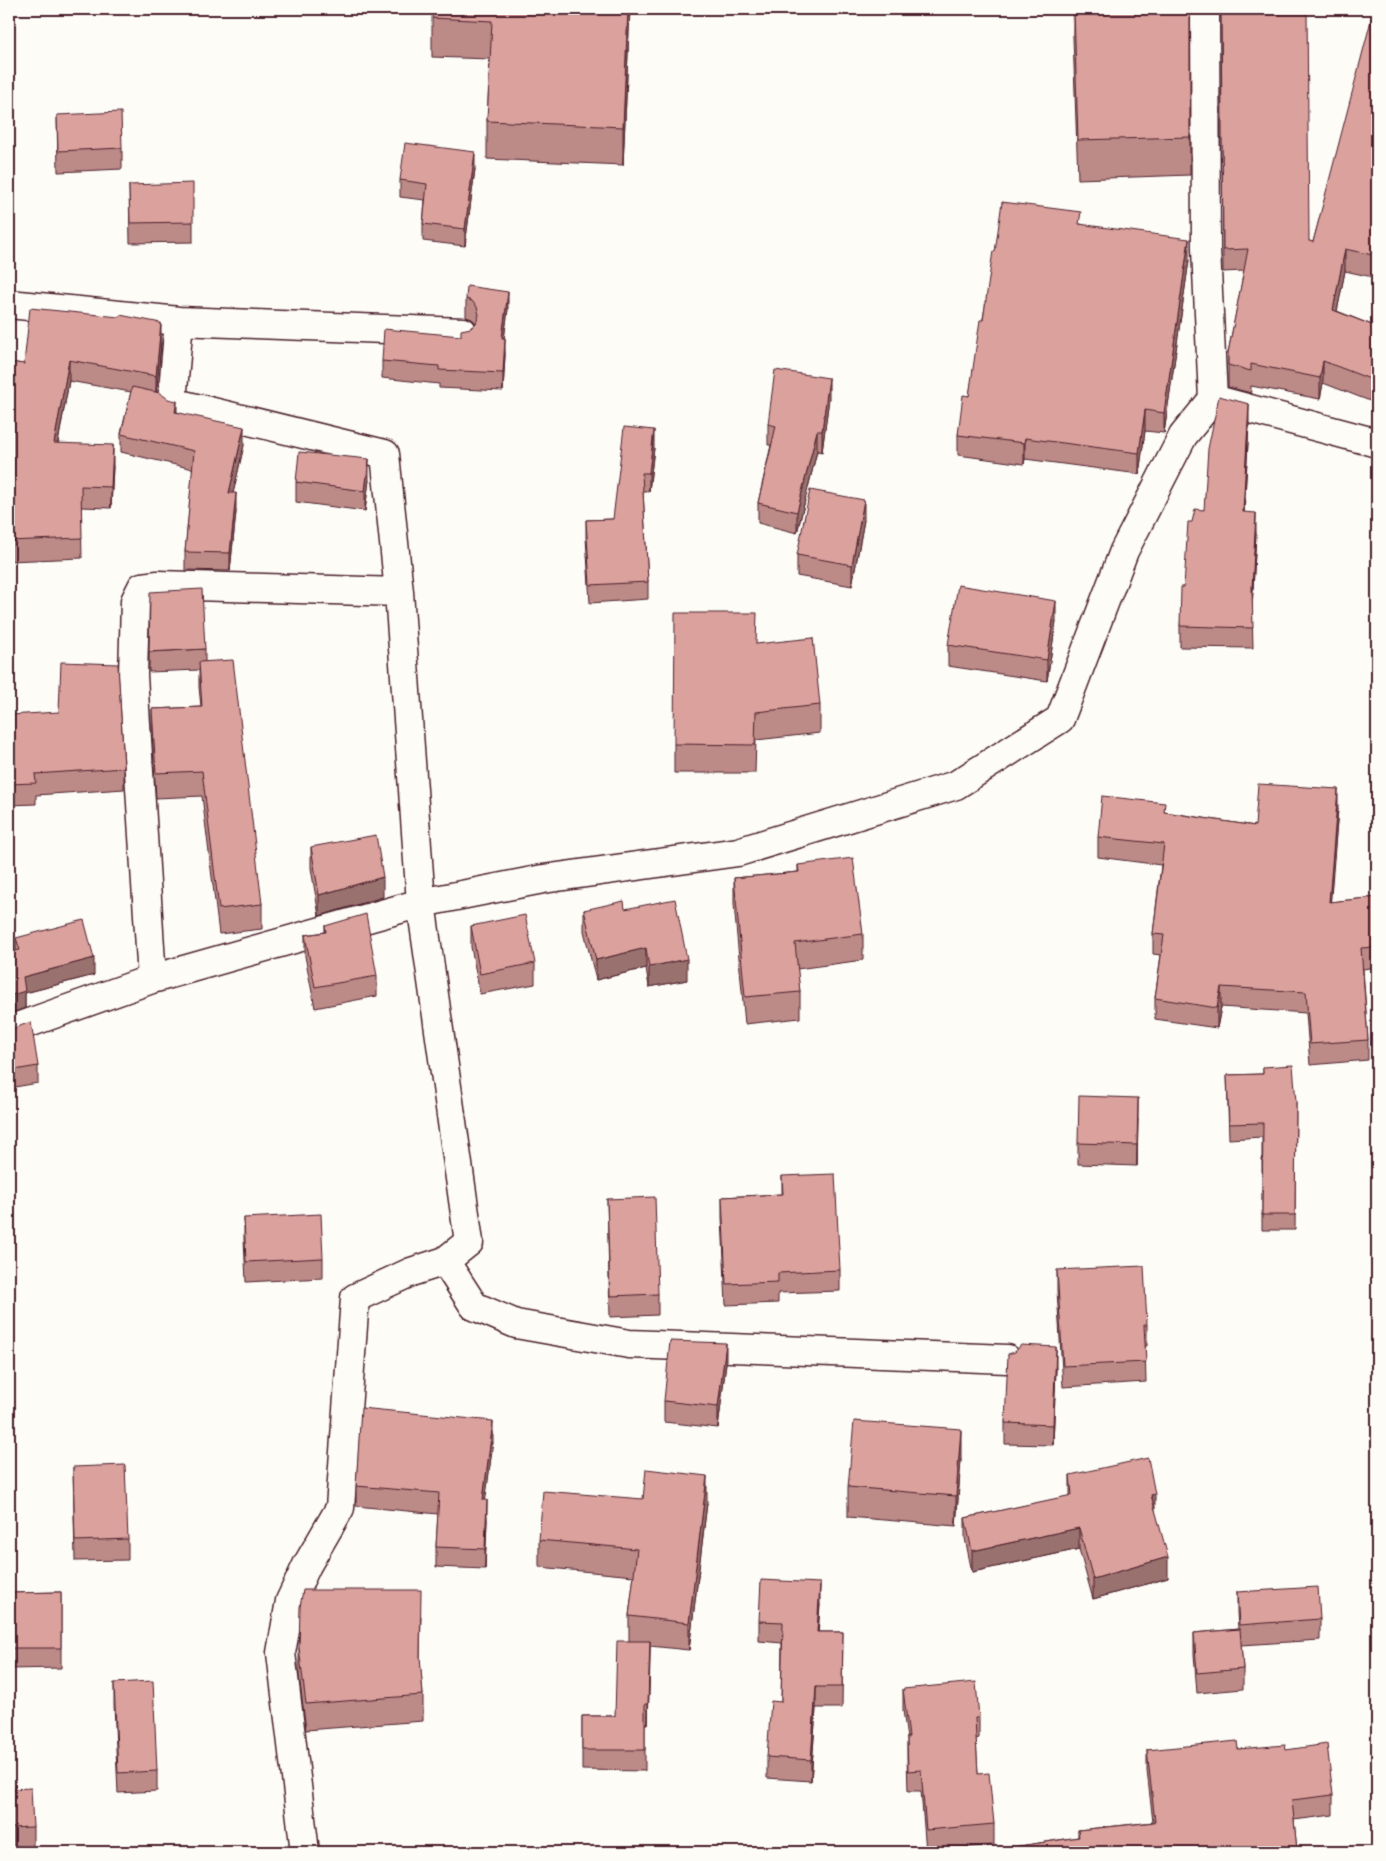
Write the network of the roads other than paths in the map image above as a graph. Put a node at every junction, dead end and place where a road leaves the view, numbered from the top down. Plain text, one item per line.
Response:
1 (1205, 9) edge
2 (9, 304) edge
3 (179, 321) junction
4 (463, 332) edge
5 (1213, 400) junction
6 (1377, 443) edge
7 (399, 592) junction
8 (421, 902) junction
9 (152, 979) junction
10 (9, 1030) edge
11 (445, 1261) junction
12 (1006, 1359) edge
13 (305, 1852) edge

1 - 5 street
2 - 3 street
3 - 4 street
3 - 7 street
5 - 6 street
5 - 8 street
7 - 8 street
7 - 9 street
8 - 9 street
8 - 11 street
9 - 10 street
11 - 12 street
11 - 13 street

